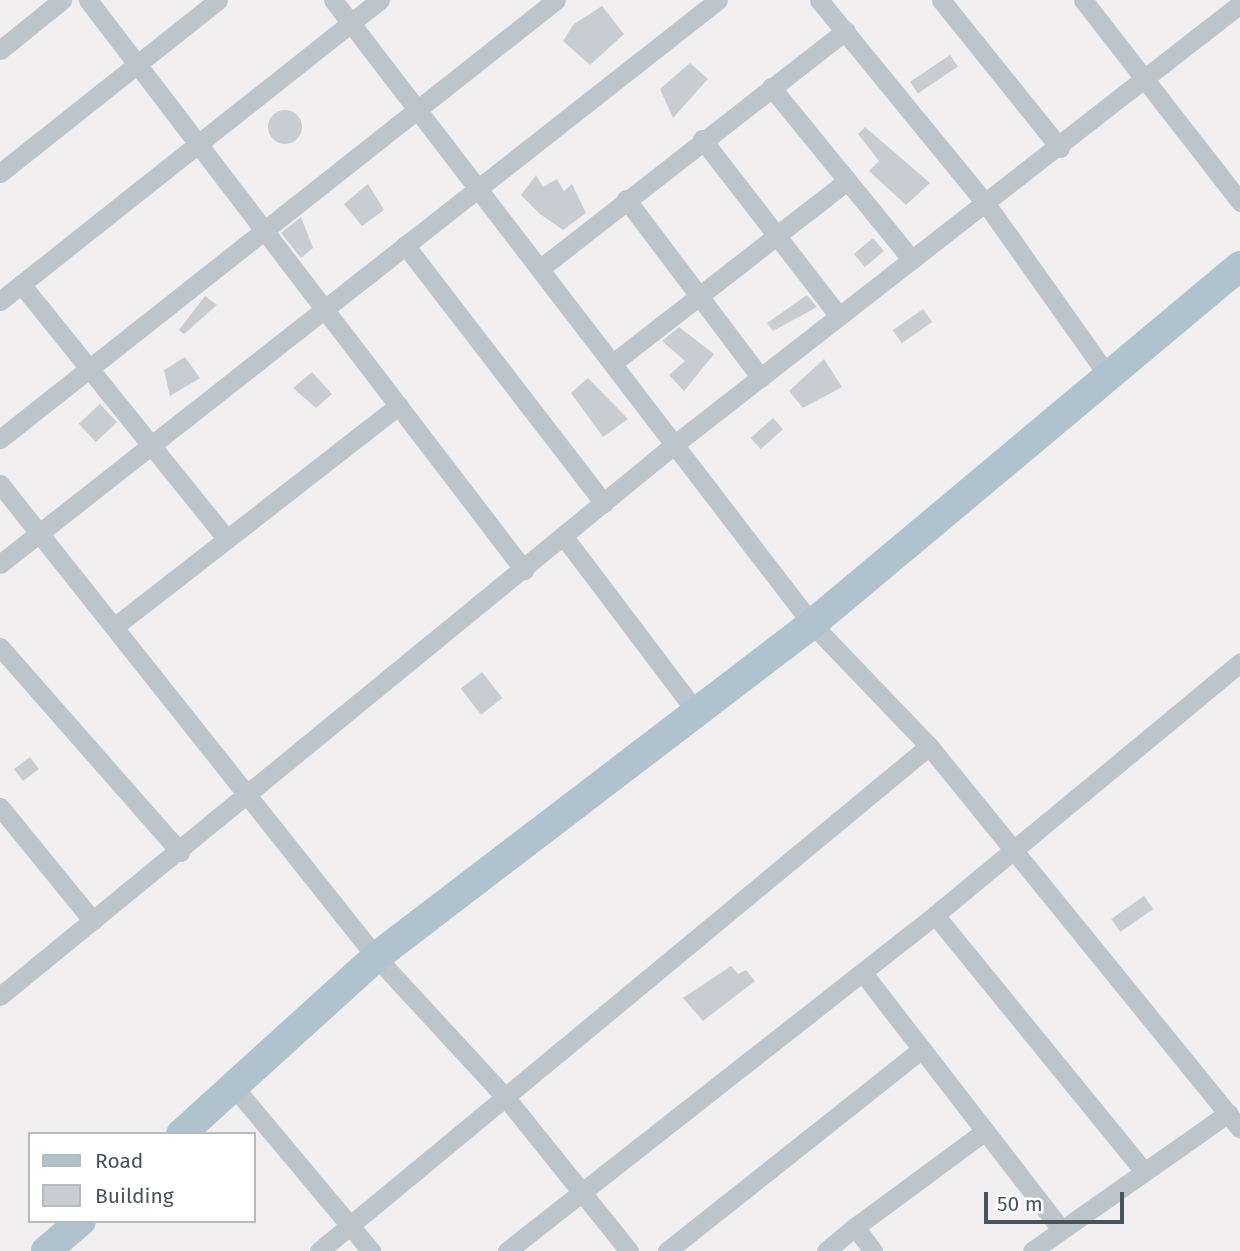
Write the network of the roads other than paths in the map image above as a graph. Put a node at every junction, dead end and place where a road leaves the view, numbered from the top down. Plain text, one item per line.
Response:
1 (62, 0) edge
2 (88, 0) edge
3 (218, 0) edge
4 (333, 0) edge
5 (380, 0) edge
6 (556, 0) edge
7 (718, 0) edge
8 (820, 0) edge
9 (941, 0) edge
10 (1083, 0) edge
11 (1240, 4) edge
12 (351, 23) junction
13 (846, 30) junction
14 (0, 50) edge
15 (138, 64) junction
16 (1146, 79) junction
17 (771, 87) junction
18 (418, 108) junction
19 (702, 139) junction
20 (197, 142) junction
21 (1060, 148) junction
22 (0, 173) edge
23 (844, 183) junction
24 (478, 188) junction
25 (626, 199) junction
26 (1240, 202) edge
27 (988, 205) junction
28 (266, 230) junction
29 (778, 235) junction
30 (405, 245) junction
31 (912, 260) junction
32 (1240, 266) edge
33 (542, 267) junction
34 (21, 284) junction
35 (698, 296) junction
36 (0, 301) edge
37 (325, 306) junction
38 (839, 316) junction
39 (613, 363) junction
40 (89, 368) junction
41 (1106, 373) junction
42 (761, 378) junction
43 (399, 405) junction
44 (0, 439) edge
45 (151, 444) junction
46 (675, 444) junction
47 (0, 484) edge
48 (604, 503) junction
49 (39, 533) junction
50 (564, 537) junction
51 (227, 539) junction
52 (0, 564) edge
53 (524, 570) junction
54 (812, 624) junction
55 (114, 627) junction
56 (0, 647) edge
57 (1240, 663) edge
58 (697, 713) junction
59 (929, 746) junction
60 (250, 796) junction
61 (4, 820) edge
62 (1016, 850) junction
63 (180, 852) junction
64 (935, 915) junction
65 (93, 921) junction
66 (376, 957) junction
67 (863, 972) junction
68 (0, 996) edge
69 (922, 1049) junction
70 (234, 1087) junction
71 (506, 1098) junction
72 (1228, 1113) junction
73 (1240, 1129) edge
74 (985, 1131) junction
75 (183, 1132) edge
76 (1143, 1170) junction
77 (584, 1192) junction
78 (79, 1223) edge
79 (350, 1225) junction
80 (855, 1227) junction
81 (1061, 1229) junction
82 (46, 1251) edge
83 (318, 1251) edge
84 (371, 1251) edge
85 (508, 1251) edge
86 (629, 1251) edge
87 (667, 1251) edge
88 (826, 1251) edge
89 (873, 1251) edge
90 (1031, 1251) edge

1 - 14 street
2 - 15 street
3 - 15 street
4 - 12 street
5 - 12 street
6 - 18 street
7 - 24 street
8 - 13 street
9 - 21 street
10 - 16 street
11 - 16 street
12 - 18 street
12 - 20 street
13 - 17 street
13 - 27 street
15 - 20 street
15 - 22 street
16 - 21 street
16 - 26 street
17 - 19 street
17 - 23 street
18 - 24 street
18 - 28 street
19 - 25 street
19 - 29 street
20 - 28 street
20 - 34 street
21 - 27 street
23 - 29 street
23 - 31 street
24 - 30 street
24 - 33 street
25 - 33 street
25 - 35 street
27 - 31 street
27 - 41 street
28 - 37 street
28 - 40 street
29 - 35 street
29 - 38 street
30 - 37 street
30 - 48 street
31 - 38 street
32 - 41 main road
33 - 39 street
34 - 36 street
34 - 40 street
35 - 39 street
35 - 42 street
37 - 43 street
37 - 45 street
38 - 42 street
39 - 46 street
40 - 44 street
40 - 45 street
41 - 54 main road
42 - 46 street
43 - 51 street
43 - 53 street
45 - 49 street
45 - 51 street
46 - 48 street
46 - 54 street
47 - 49 street
48 - 50 street
49 - 52 street
49 - 55 street
50 - 53 street
50 - 58 street
51 - 55 street
53 - 60 street
54 - 58 main road
54 - 59 street
55 - 60 street
56 - 63 street
57 - 62 street
58 - 66 main road
59 - 62 street
59 - 71 street
60 - 63 street
60 - 66 street
61 - 65 street
62 - 64 street
62 - 72 street
63 - 65 street
64 - 67 street
64 - 76 street
65 - 68 street
66 - 70 main road
66 - 71 street
67 - 69 street
67 - 77 street
69 - 74 street
69 - 87 street
70 - 75 main road
70 - 79 street
71 - 77 street
71 - 79 street
72 - 73 street
72 - 76 street
74 - 80 street
74 - 81 street
76 - 81 street
77 - 85 street
77 - 86 street
78 - 82 main road
79 - 83 street
79 - 84 street
80 - 88 street
80 - 89 street
81 - 90 street

